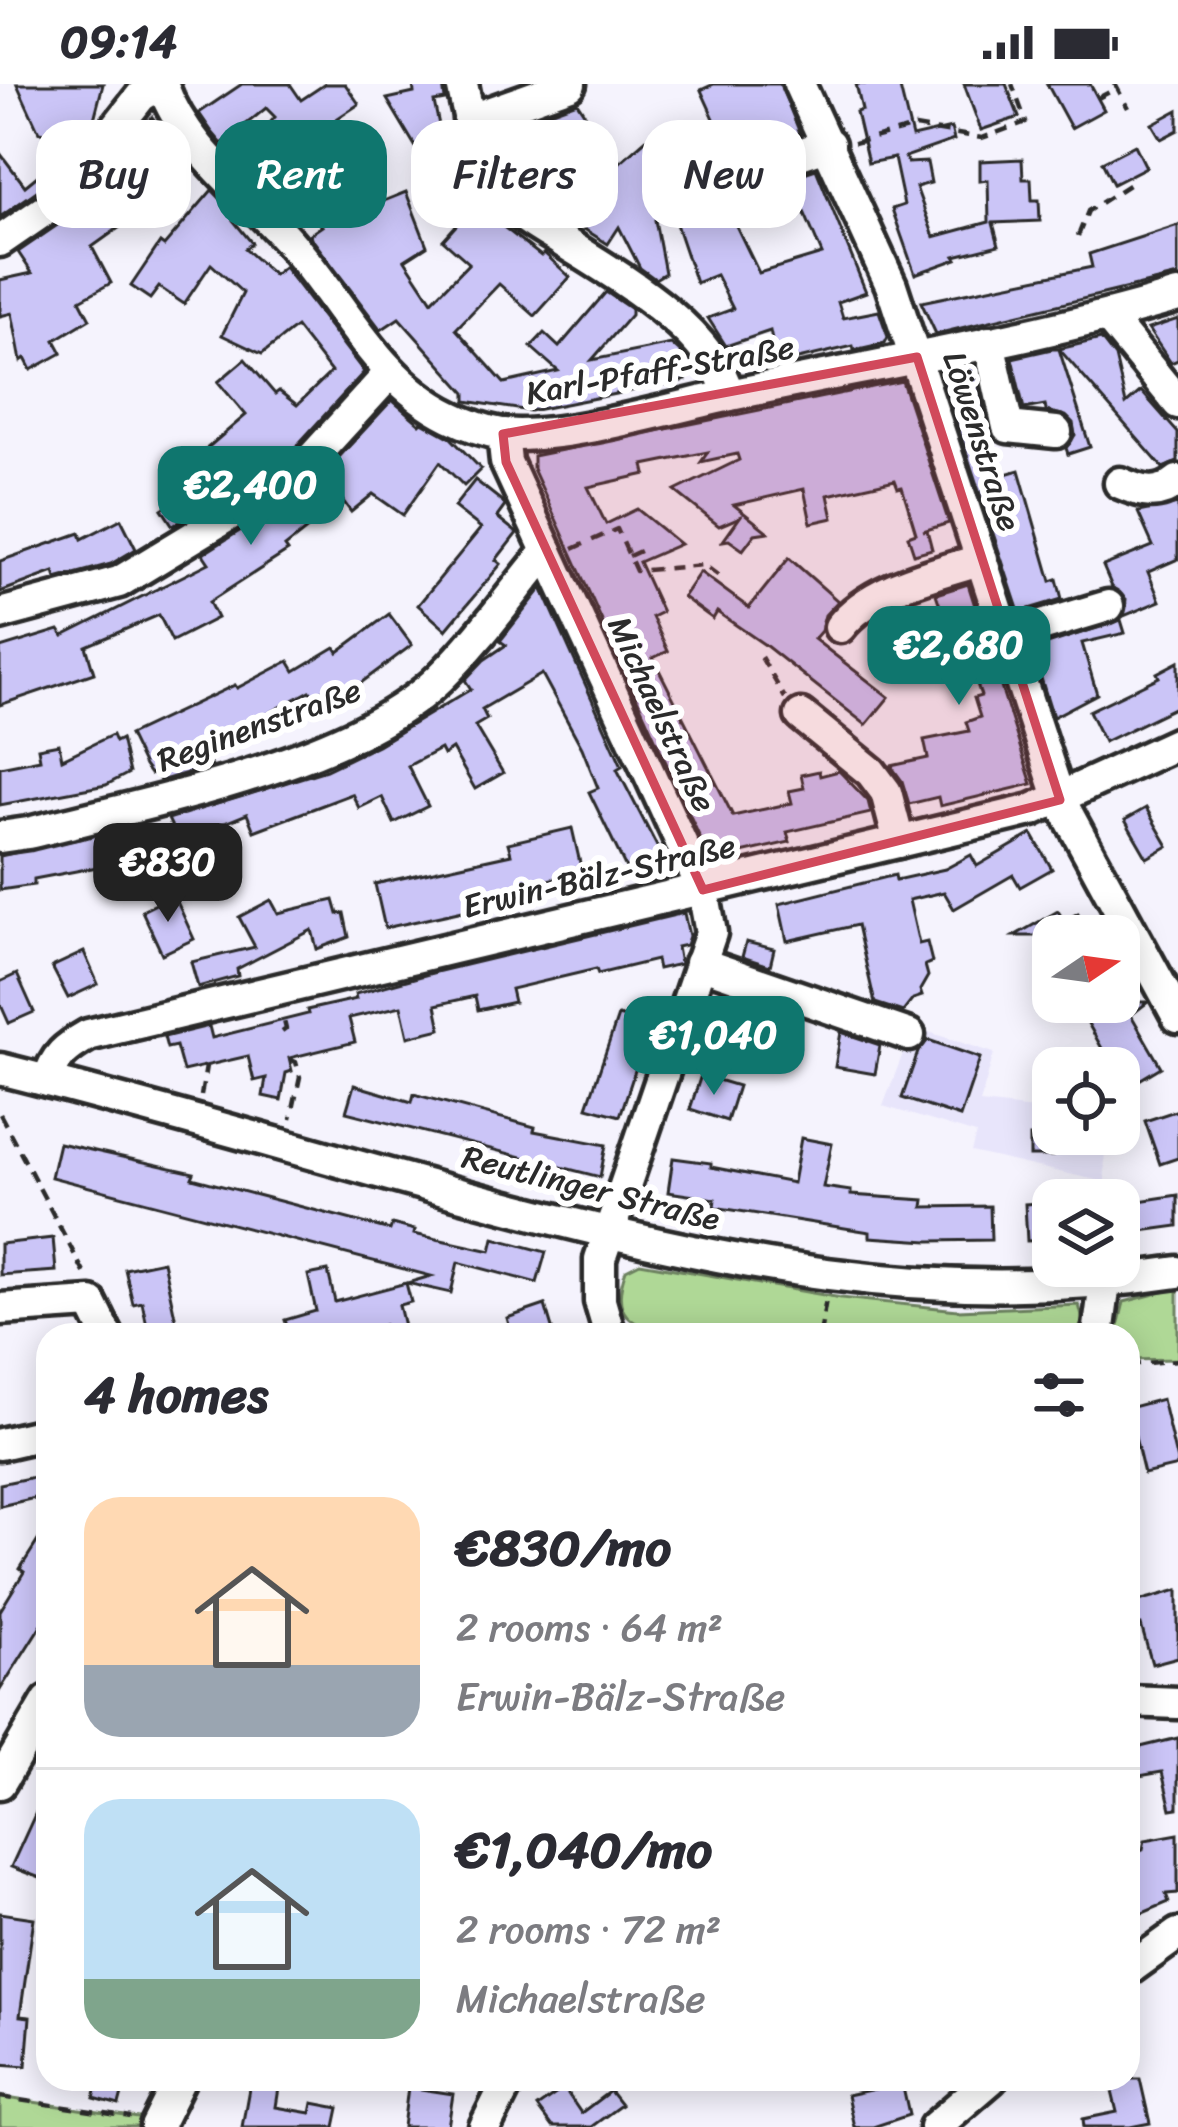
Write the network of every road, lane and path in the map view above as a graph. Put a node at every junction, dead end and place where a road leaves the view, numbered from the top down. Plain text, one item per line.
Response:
1 (161, 84) edge
2 (462, 84) edge
3 (570, 84) edge
4 (799, 84) edge
5 (1012, 84) edge
6 (1116, 86) edge
7 (1098, 98) dead end
8 (1128, 108) dead end
9 (470, 120) joint
10 (830, 146) junction
11 (806, 153) edge
12 (1130, 184) dead end
13 (542, 228) edge
14 (1078, 236) dead end
15 (0, 241) edge
16 (1178, 296) edge
17 (1108, 317) junction
18 (989, 342) junction
19 (917, 358) junction
20 (389, 374) junction
21 (729, 395) junction
22 (1178, 403) edge
23 (1056, 432) dead end
24 (503, 434) junction
25 (1178, 481) edge
26 (1120, 483) dead end
27 (640, 551) dead end
28 (549, 555) junction
29 (628, 556) junction
30 (982, 559) junction
31 (713, 582) dead end
32 (1108, 606) dead end
33 (0, 614) edge
34 (840, 627) dead end
35 (1008, 637) junction
36 (761, 657) dead end
37 (802, 715) joint
38 (1178, 743) edge
39 (1060, 800) junction
40 (0, 837) edge
41 (899, 842) junction
42 (703, 890) junction
43 (700, 963) junction
44 (282, 1014) dead end
45 (1178, 1017) edge
46 (282, 1032) dead end
47 (909, 1035) dead end
48 (289, 1059) dead end
49 (0, 1069) edge
50 (48, 1081) junction
51 (295, 1101) dead end
52 (0, 1114) edge
53 (608, 1233) junction
54 (1178, 1272) edge
55 (831, 1277) junction
56 (1140, 1278) edge
57 (1032, 1285) edge
58 (1104, 1287) edge
59 (91, 1303) junction
60 (0, 1309) edge
61 (101, 1323) edge
62 (607, 1323) edge
63 (822, 1323) edge
64 (1100, 1323) edge
65 (1178, 1360) edge
66 (1140, 1364) edge
67 (36, 1435) edge
68 (0, 1444) edge
69 (1140, 1701) edge
70 (1178, 1703) edge
71 (36, 1722) edge
72 (0, 1783) edge
73 (1178, 1934) edge
74 (1140, 1961) edge
75 (174, 2091) edge
76 (503, 2091) edge
77 (977, 2091) edge
78 (0, 2097) edge
79 (157, 2124) edge
80 (485, 2127) edge
81 (935, 2127) edge

1 - 15 street
1 - 20 street, Karl-Pfaff-Straße
2 - 9 street
3 - 9 street
4 - 10 street, Löwenstraße
5 - 10 path
6 - 7 path
6 - 8 path
10 - 11 street
10 - 19 street, Löwenstraße
12 - 14 path
13 - 21 street
16 - 17 street, Karl-Pfaff-Straße
17 - 18 street, Karl-Pfaff-Straße
17 - 22 street
18 - 19 street, Karl-Pfaff-Straße
18 - 23 street
19 - 21 street, Karl-Pfaff-Straße
19 - 30 street, Löwenstraße
20 - 24 street, Karl-Pfaff-Straße
20 - 33 street
21 - 24 street, Karl-Pfaff-Straße
24 - 28 street, Michaelstraße
25 - 26 street
27 - 29 path
28 - 29 path
28 - 40 street, Reginenstraße
28 - 42 street, Michaelstraße
29 - 31 path
30 - 34 street
30 - 35 street, Löwenstraße
32 - 35 street
35 - 39 street, Löwenstraße
36 - 37 path
37 - 41 street
38 - 39 street, Erwin-Bälz-Straße
39 - 41 street, Erwin-Bälz-Straße
39 - 45 street, Löwenstraße
41 - 42 street, Erwin-Bälz-Straße
42 - 43 street, Michaelstraße
42 - 50 street, Erwin-Bälz-Straße
43 - 47 street
43 - 53 street, Michaelstraße
44 - 46 path
48 - 51 path
49 - 50 street, Reutlinger Straße
50 - 53 street, Reutlinger Straße
52 - 59 path
53 - 55 street, Reutlinger Straße
53 - 62 street, Michaelstraße
54 - 56 street, Reutlinger Straße
55 - 57 street, Reutlinger Straße
55 - 63 path
58 - 64 street
59 - 60 street
59 - 61 street
65 - 66 path
67 - 68 street
69 - 70 street
71 - 72 street
73 - 74 street
75 - 79 street
76 - 80 street
77 - 81 street
78 - 79 path

